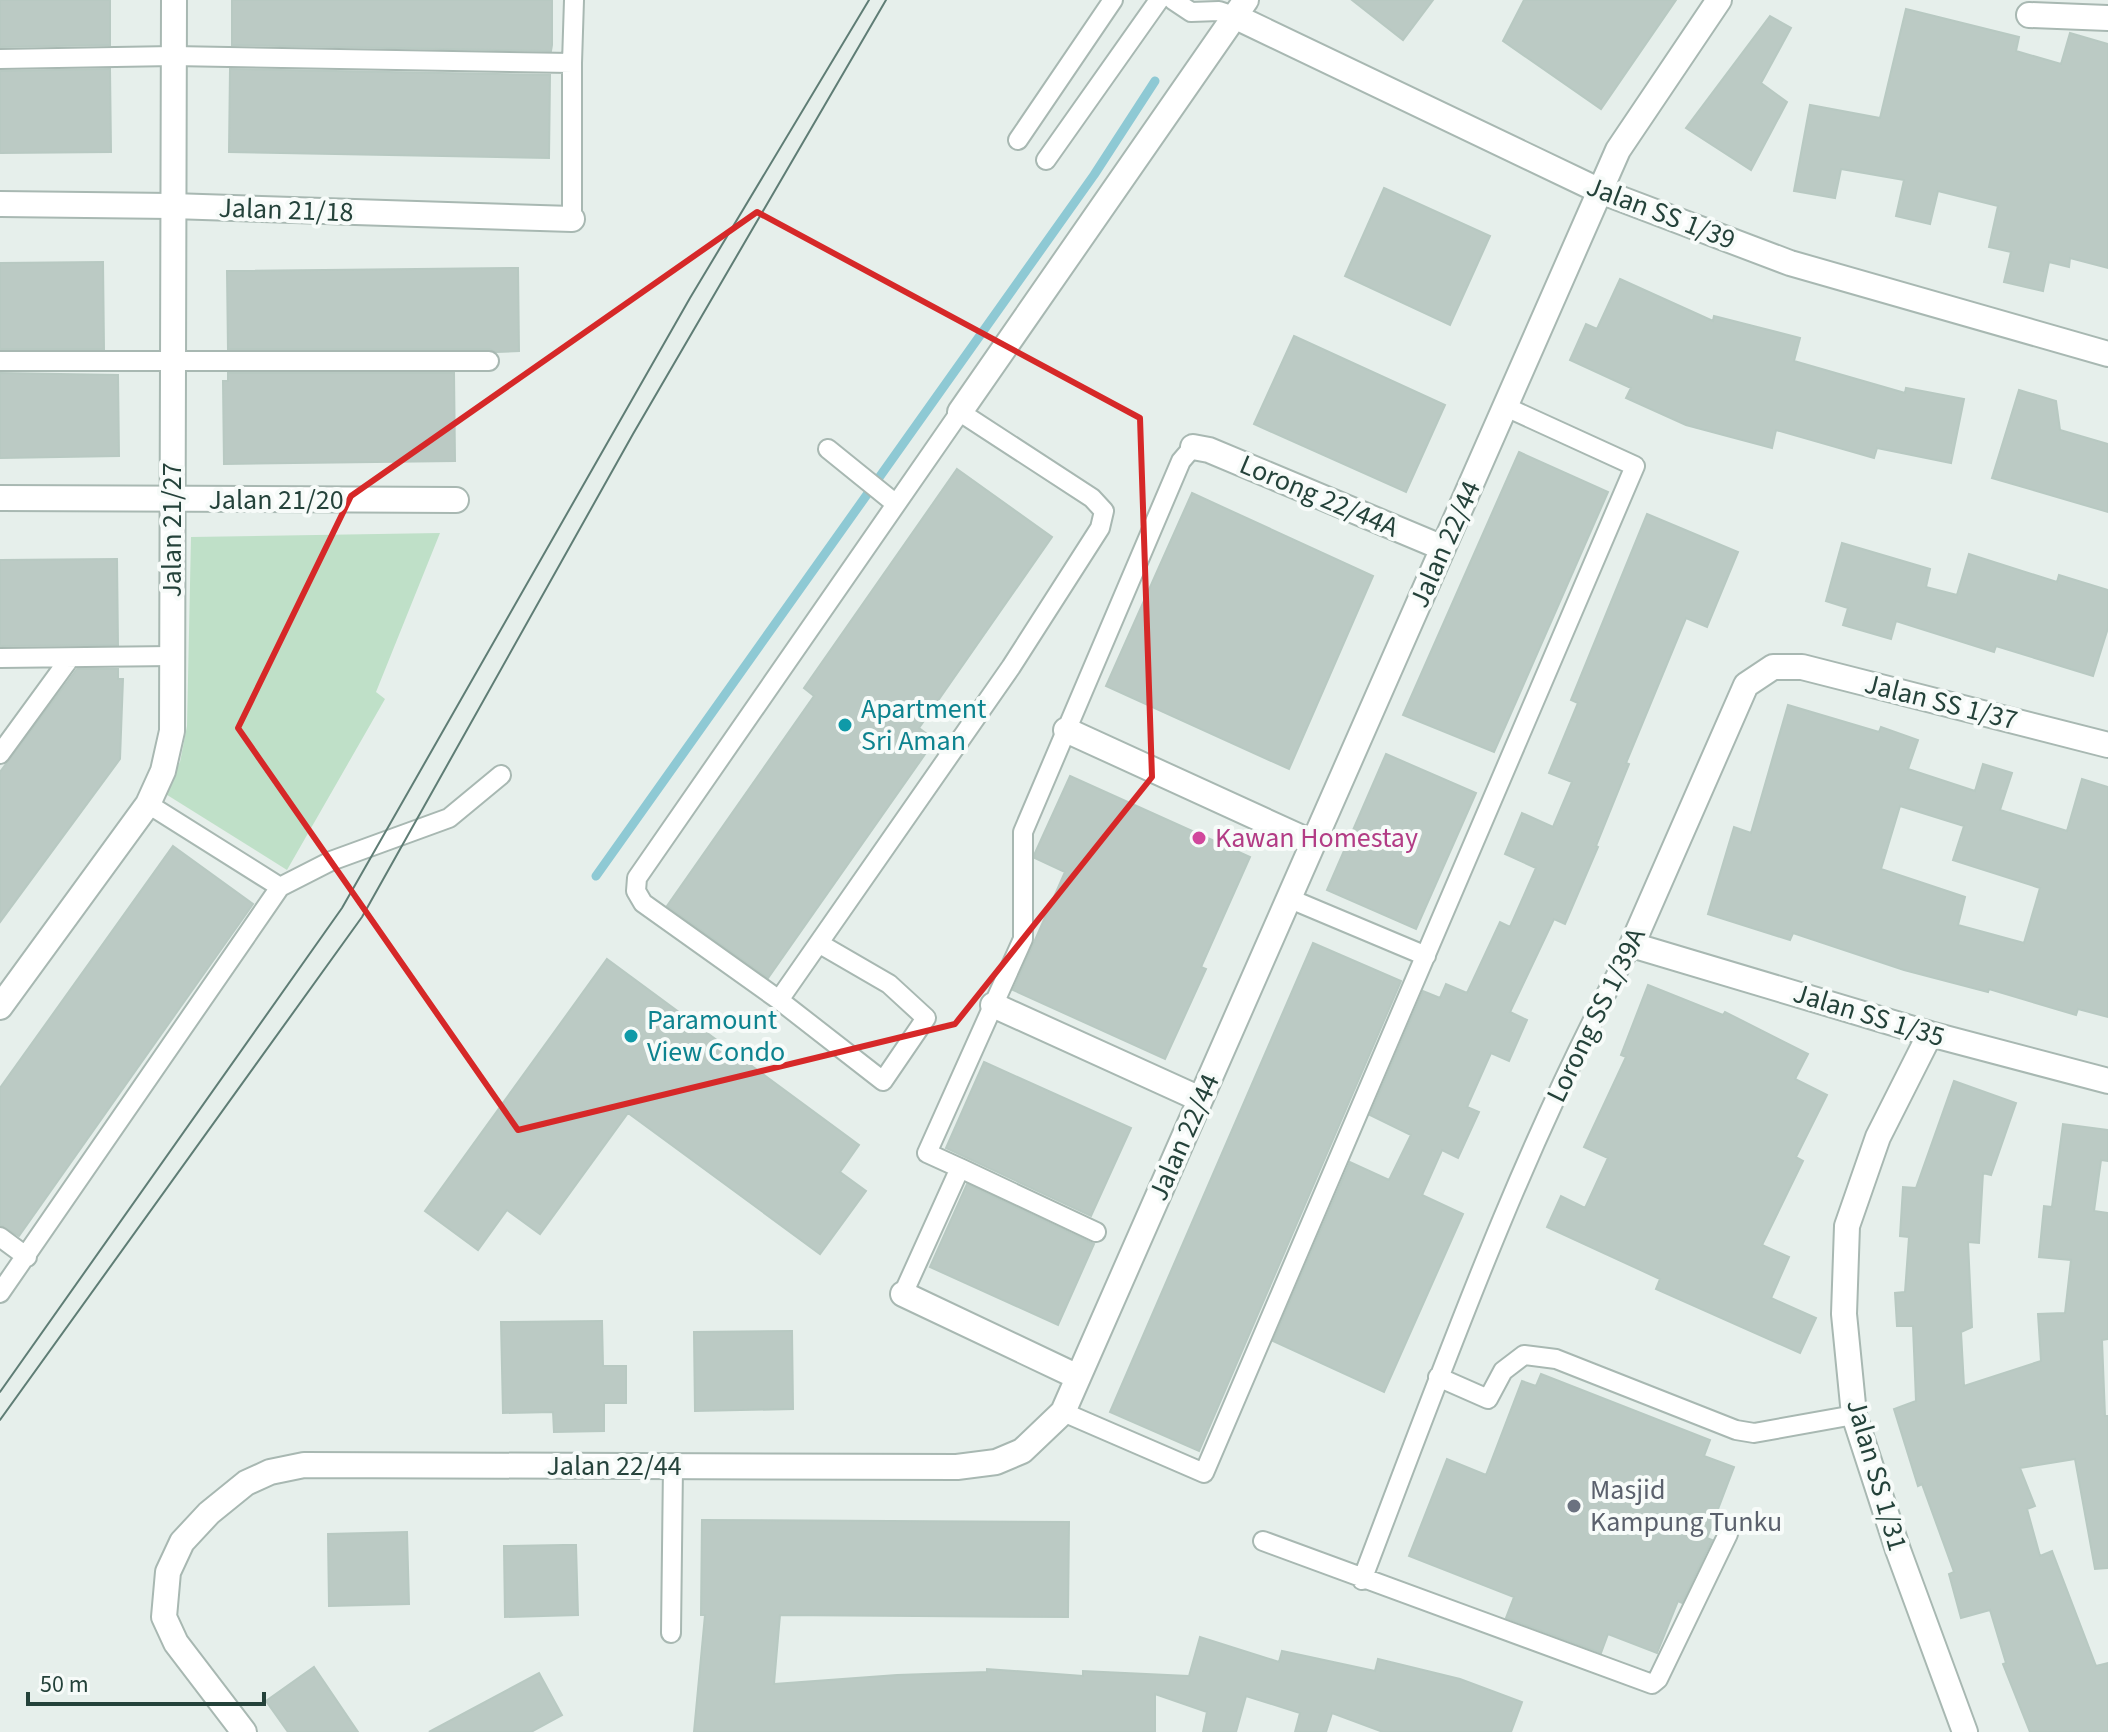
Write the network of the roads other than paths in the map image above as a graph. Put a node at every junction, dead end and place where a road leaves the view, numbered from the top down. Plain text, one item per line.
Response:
1 (174, 0) edge
2 (574, 0) edge
3 (1113, 0) edge
4 (1159, 0) edge
5 (1173, 0) edge
6 (1719, 0) edge
7 (1229, 7) edge
8 (2029, 15) dead end
9 (2108, 18) edge
10 (173, 56) junction
11 (0, 59) edge
12 (572, 63) junction
13 (1018, 140) dead end
14 (1046, 160) dead end
15 (1600, 191) junction
16 (0, 204) edge
17 (172, 206) junction
18 (572, 219) joint
19 (2108, 354) edge
20 (172, 360) junction
21 (0, 361) edge
22 (489, 361) dead end
23 (1506, 407) junction
24 (960, 412) junction
25 (1193, 447) joint
26 (828, 449) dead end
27 (0, 498) edge
28 (172, 499) junction
29 (456, 500) dead end
30 (896, 504) junction
31 (1443, 548) junction
32 (172, 656) junction
33 (0, 658) edge
34 (70, 658) junction
35 (1773, 667) joint
36 (1066, 730) junction
37 (2108, 745) edge
38 (0, 754) edge
39 (501, 775) dead end
40 (148, 804) junction
41 (1313, 843) junction
42 (280, 887) junction
43 (1288, 898) junction
44 (820, 944) junction
45 (1632, 945) junction
46 (1426, 956) junction
47 (779, 1000) junction
48 (993, 1005) junction
49 (0, 1007) edge
50 (1930, 1034) junction
51 (2108, 1081) edge
52 (1200, 1099) junction
53 (960, 1168) junction
54 (1096, 1232) dead end
55 (0, 1237) edge
56 (27, 1257) junction
57 (0, 1293) edge
58 (903, 1294) joint
59 (1078, 1377) junction
60 (1438, 1377) junction
61 (1063, 1412) junction
62 (1854, 1415) junction
63 (673, 1466) junction
64 (1728, 1534) dead end
65 (1263, 1541) dead end
66 (1362, 1580) junction
67 (671, 1633) dead end
68 (244, 1732) edge
69 (1965, 1732) edge

1 - 10 street, Jalan 21/27
2 - 12 lane
3 - 13 lane
4 - 14 lane
5 - 7 lane
6 - 15 street, Jalan 22/44
7 - 15 street, Jalan SS 1/39
7 - 24 street
8 - 9 street
10 - 11 lane
10 - 12 lane
10 - 17 street, Jalan 21/27
12 - 18 lane
15 - 19 street, Jalan SS 1/39
15 - 23 street, Jalan 22/44
16 - 17 street, Jalan 21/18
17 - 18 street, Jalan 21/18
17 - 20 street, Jalan 21/27
20 - 21 lane
20 - 22 lane
20 - 28 street, Jalan 21/27
23 - 31 street, Jalan 22/44
23 - 46 lane
24 - 30 lane
24 - 44 lane
25 - 31 street, Lorong 22/44A
25 - 36 lane
26 - 30 lane
27 - 28 street, Jalan 21/20
28 - 29 street, Jalan 21/20
28 - 32 street, Jalan 21/27
30 - 47 lane
31 - 41 street, Jalan 22/44
32 - 34 lane
32 - 40 street, Jalan 21/27
33 - 34 lane
34 - 38 lane
35 - 37 street, Jalan SS 1/37
35 - 45 street, Lorong SS 1/39A
36 - 41 street
36 - 48 lane
39 - 42 lane
40 - 42 lane
40 - 49 street, Jalan 21/27
41 - 43 street, Jalan 22/44
42 - 56 lane
43 - 46 lane
43 - 52 street, Jalan 22/44
44 - 47 lane
44 - 47 lane
45 - 50 street, Jalan SS 1/35
45 - 60 lane, Lorong SS 1/39A
46 - 61 lane
48 - 52 street
48 - 53 lane
50 - 51 street, Jalan SS 1/35
50 - 62 street, Jalan SS 1/31
52 - 59 street, Jalan 22/44
53 - 54 lane
53 - 58 lane
55 - 56 lane
56 - 57 lane
58 - 59 street
59 - 61 street, Jalan 22/44
60 - 62 lane
60 - 66 lane, Lorong SS 1/39A
61 - 63 street, Jalan 22/44
62 - 69 street, Jalan SS 1/31
63 - 67 lane
63 - 68 street, Jalan 22/44
64 - 66 lane
65 - 66 lane

